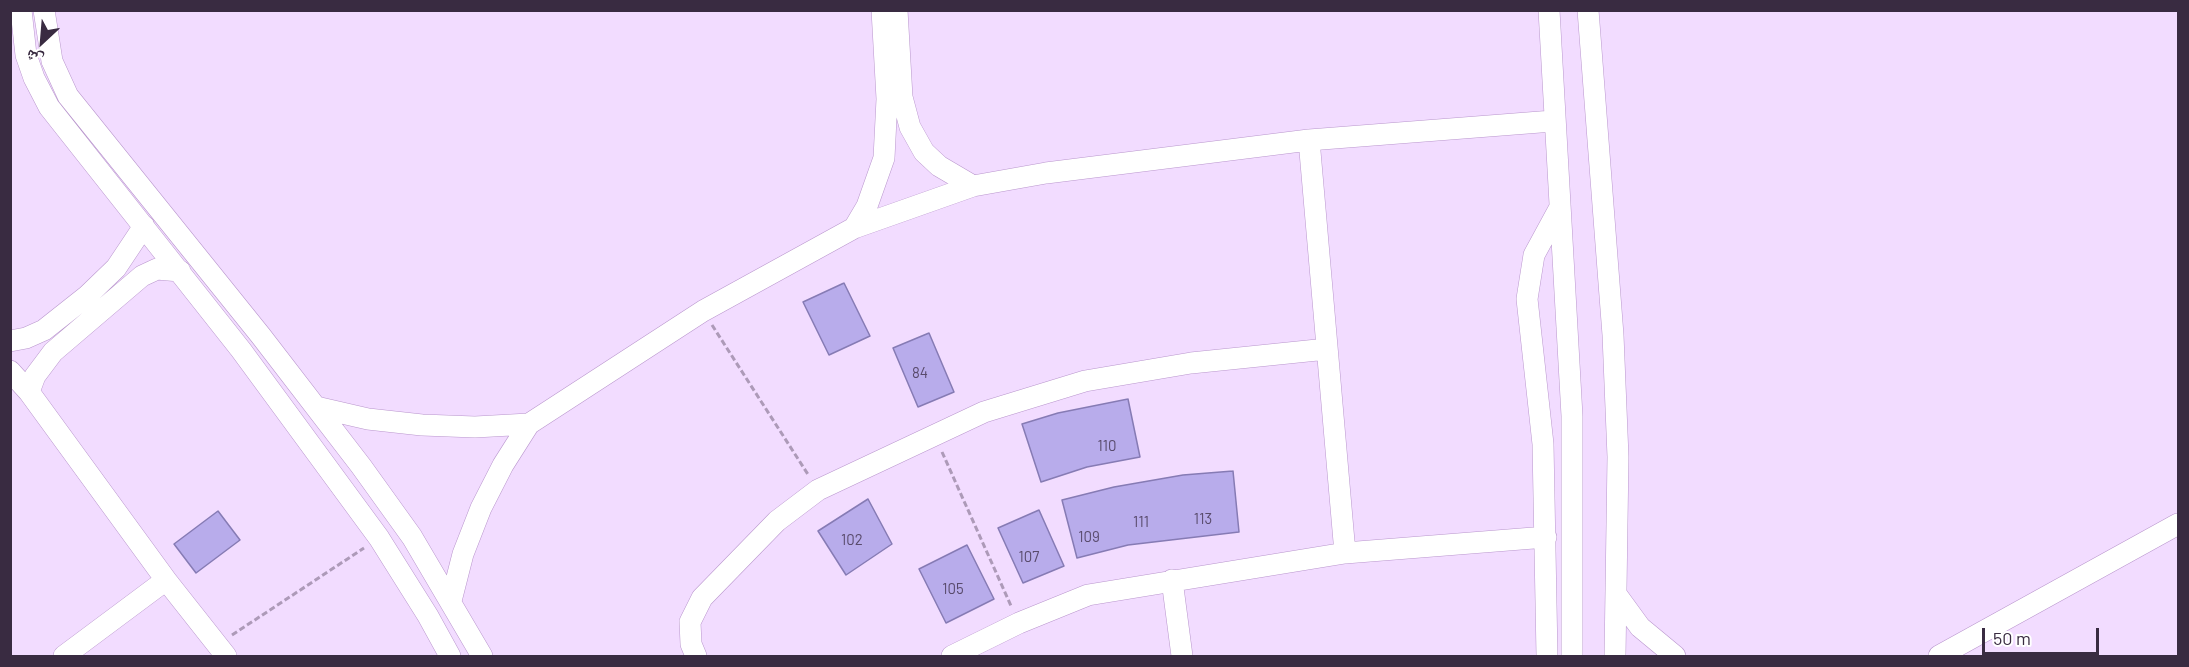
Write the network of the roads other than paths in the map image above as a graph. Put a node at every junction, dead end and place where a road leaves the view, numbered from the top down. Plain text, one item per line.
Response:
1 (21, 10) edge
2 (44, 10) edge
3 (882, 10) edge
4 (897, 10) edge
5 (1549, 10) edge
6 (1588, 10) edge
7 (48, 48) junction
8 (26, 55) junction
9 (894, 98) junction
10 (1553, 121) junction
11 (1309, 140) junction
12 (973, 186) junction
13 (1560, 209) junction
14 (144, 226) junction
15 (854, 228) junction
16 (180, 271) junction
17 (261, 336) junction
18 (10, 341) edge
19 (241, 350) junction
20 (1328, 350) junction
21 (10, 371) edge
22 (29, 392) junction
23 (316, 407) junction
24 (529, 424) junction
25 (2178, 525) edge
26 (1546, 537) junction
27 (1345, 553) junction
28 (1172, 579) junction
29 (166, 580) junction
30 (1616, 594) junction
31 (451, 601) junction
32 (222, 650) edge
33 (64, 657) edge
34 (450, 657) edge
35 (482, 657) edge
36 (696, 657) edge
37 (952, 657) edge
38 (1182, 657) edge
39 (1547, 657) edge
40 (1572, 657) edge
41 (1615, 657) edge
42 (1676, 657) edge
43 (1939, 657) edge

1 - 8 street
2 - 7 street
3 - 9 street
4 - 9 street
5 - 10 street
6 - 30 street
7 - 8 street
7 - 17 street
8 - 14 street
9 - 12 street
9 - 15 street
10 - 11 street
10 - 13 street
11 - 12 street
11 - 20 street
12 - 15 street
13 - 26 street
13 - 40 street
14 - 16 street
14 - 18 street
15 - 24 street
16 - 19 street
16 - 22 street
17 - 19 street
17 - 23 street
19 - 34 street
20 - 27 street
20 - 36 street
21 - 22 street
22 - 29 street
23 - 24 street
23 - 31 street
24 - 31 street
25 - 43 street
26 - 27 street
26 - 39 street
27 - 28 street
28 - 37 street
28 - 38 street
29 - 32 street
29 - 33 street
30 - 41 street
30 - 42 street
31 - 35 street

